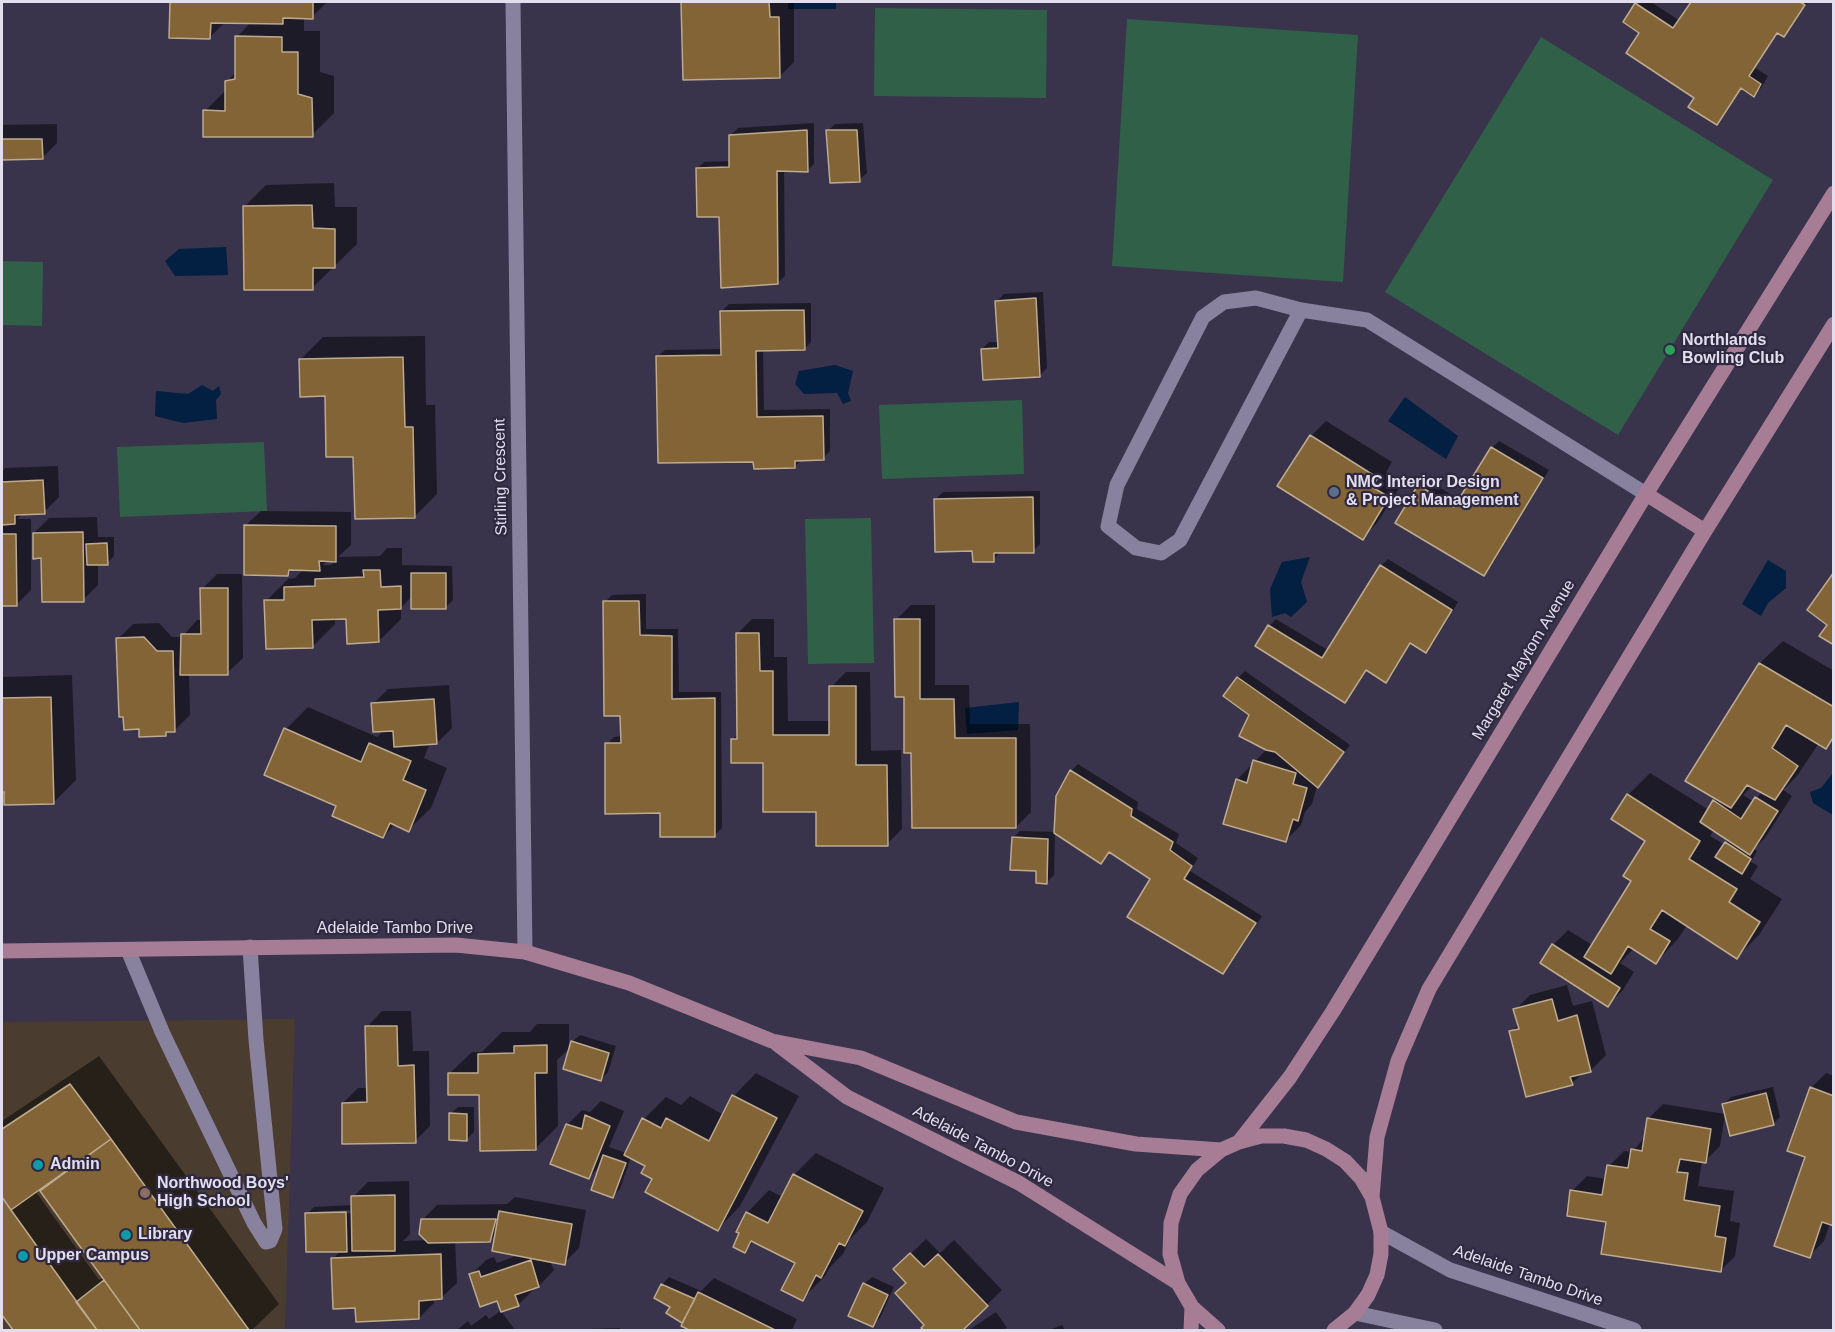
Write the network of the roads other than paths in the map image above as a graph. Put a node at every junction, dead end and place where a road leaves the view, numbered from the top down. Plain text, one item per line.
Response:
1 (513, 2) edge
2 (1833, 193) edge
3 (1301, 310) junction
4 (1833, 324) edge
5 (1646, 494) junction
6 (1705, 531) junction
7 (250, 947) junction
8 (128, 950) junction
9 (2, 951) edge
10 (525, 952) junction
11 (772, 1041) junction
12 (1239, 1142) junction
13 (1221, 1150) junction
14 (1372, 1197) junction
15 (1381, 1232) junction
16 (1178, 1283) junction
17 (1192, 1307) junction
18 (1355, 1313) junction
19 (1191, 1330) edge
20 (1218, 1330) edge
21 (1334, 1330) edge
22 (1435, 1330) edge
23 (1634, 1330) edge

1 - 10 street, Stirling Crescent
2 - 5 street, Margaret Maytom Avenue
3 - 3 street
3 - 5 street
4 - 6 street
5 - 6 street
5 - 12 street, Margaret Maytom Avenue
6 - 14 street
7 - 8 street, Adelaide Tambo Drive
7 - 8 street
7 - 10 street, Adelaide Tambo Drive
8 - 9 street, Adelaide Tambo Drive
10 - 11 street, Adelaide Tambo Drive
11 - 13 street, Adelaide Tambo Drive
11 - 16 street, Adelaide Tambo Drive
12 - 13 street
12 - 14 street
13 - 16 street
14 - 15 street
15 - 18 street
15 - 23 street, Adelaide Tambo Drive
16 - 17 street
17 - 19 street
17 - 20 street
18 - 21 street
18 - 22 street

